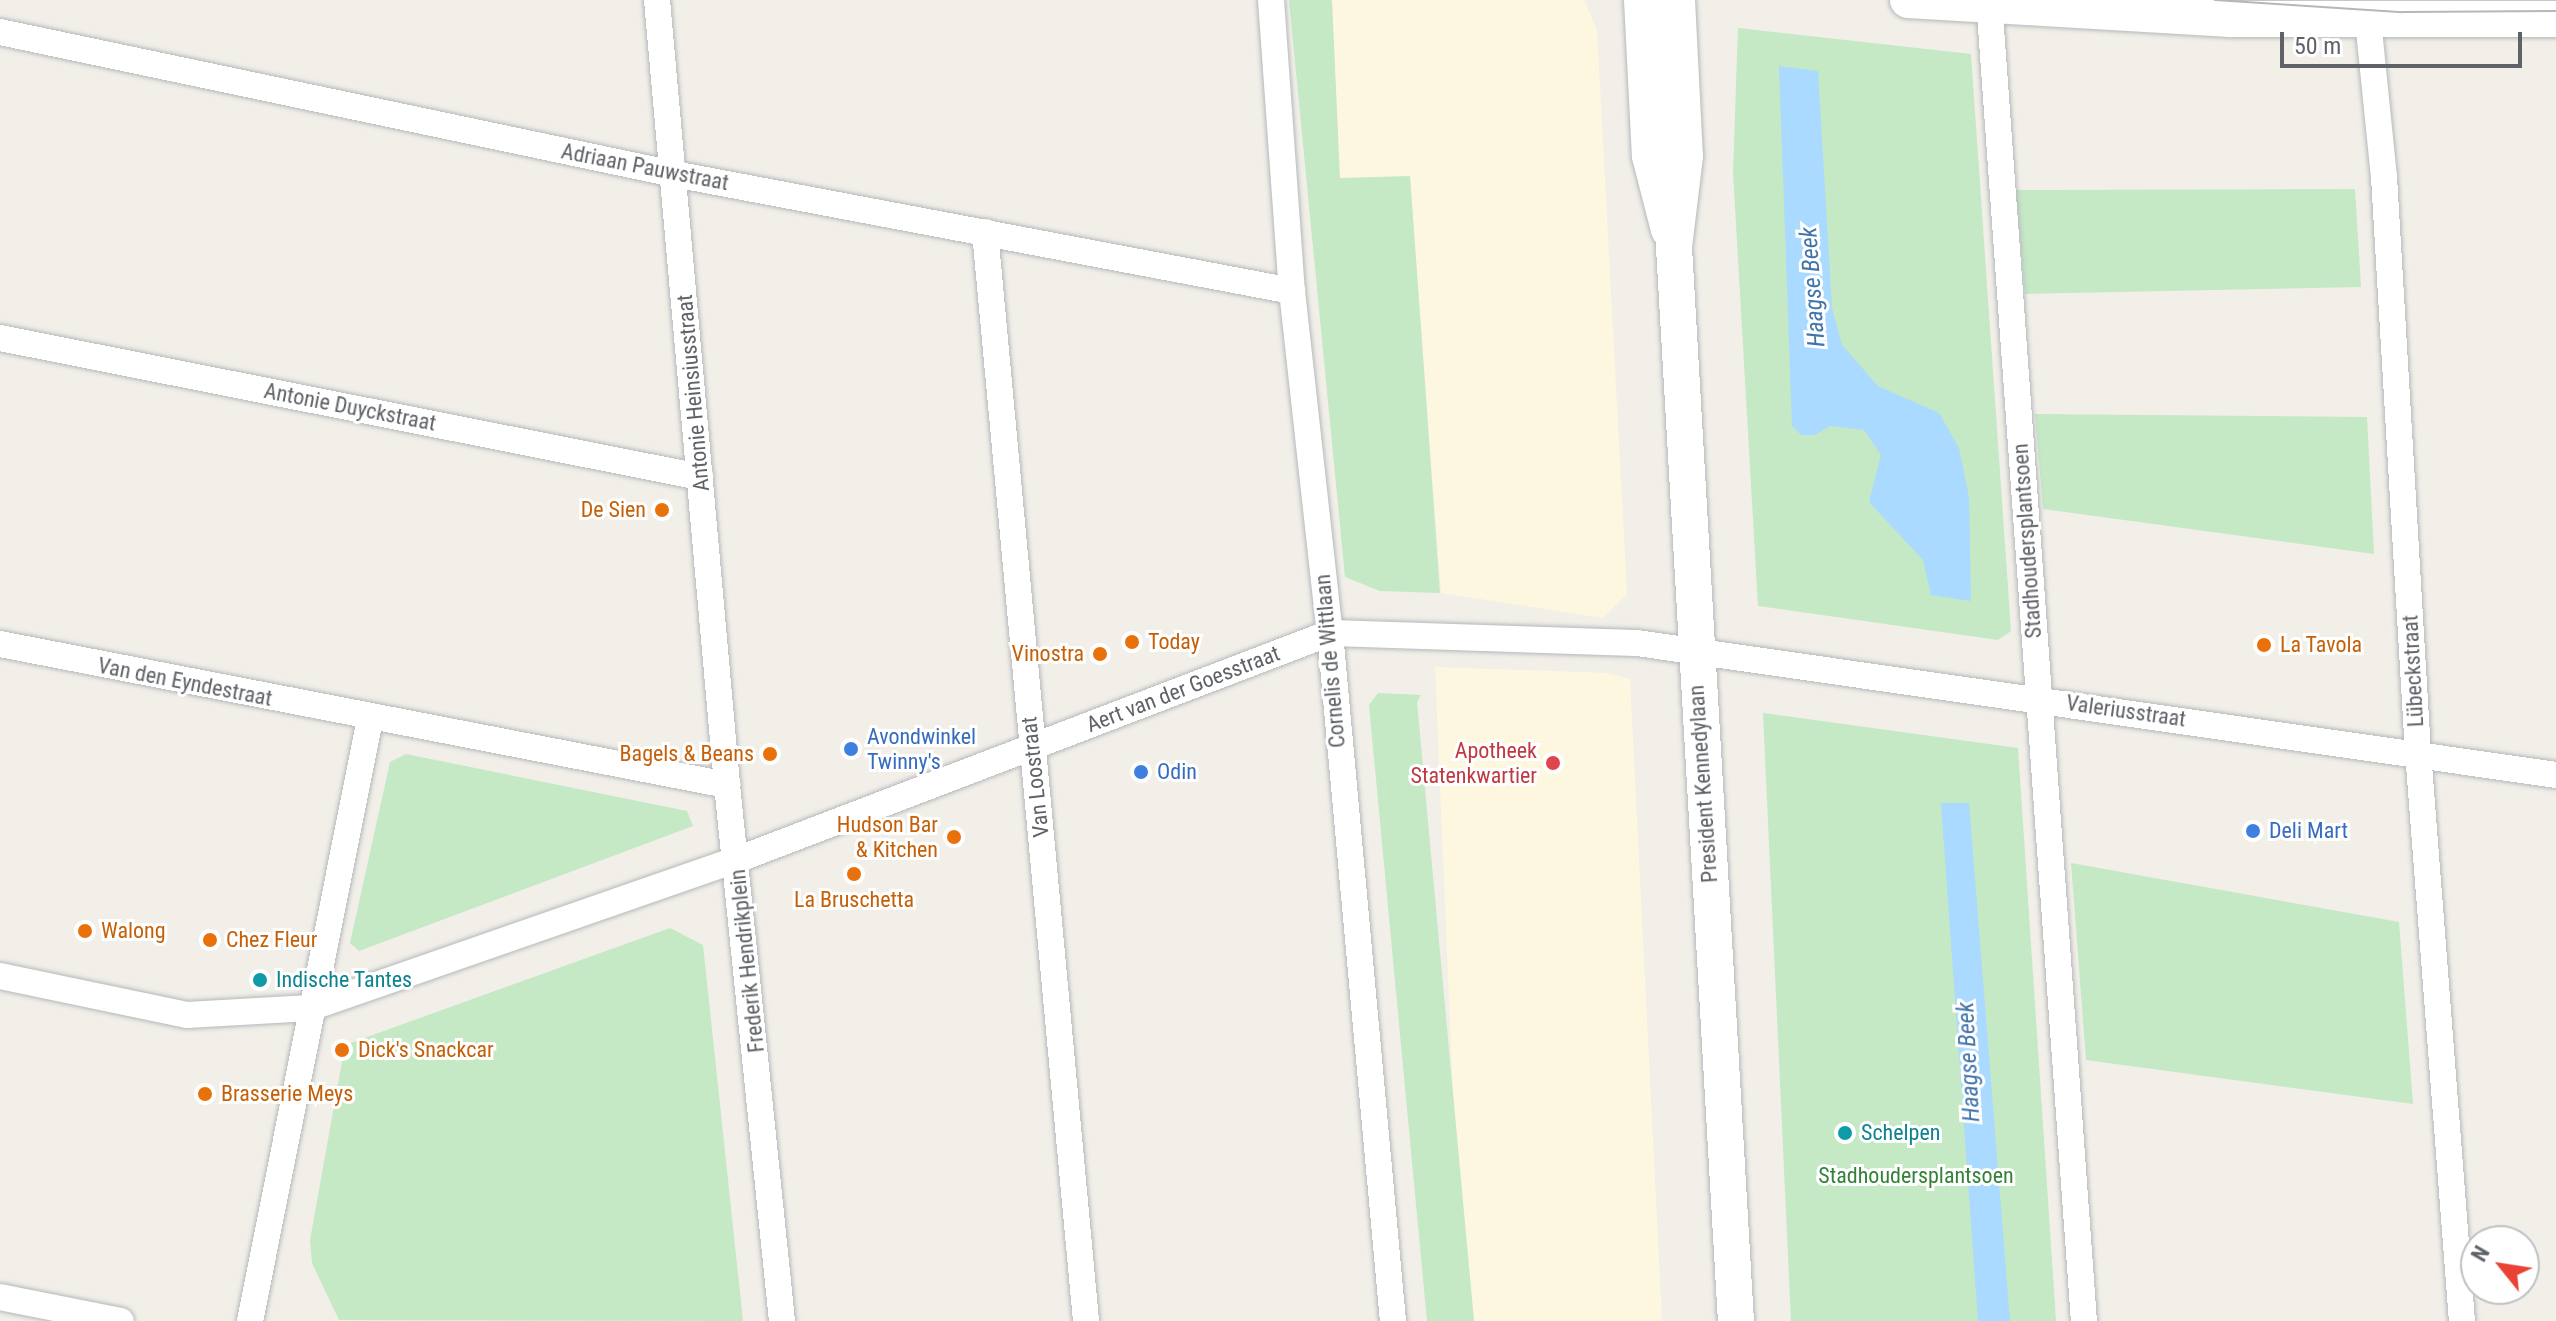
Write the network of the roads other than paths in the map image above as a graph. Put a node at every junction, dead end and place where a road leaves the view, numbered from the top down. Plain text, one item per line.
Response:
1 (657, 0) edge
2 (1271, 0) edge
3 (1642, 0) edge
4 (1677, 0) edge
5 (1908, 0) edge
6 (1989, 2) edge
7 (2556, 19) edge
8 (2368, 20) junction
9 (0, 32) edge
10 (674, 174) junction
11 (985, 232) junction
12 (1674, 247) junction
13 (1292, 291) junction
14 (0, 338) edge
15 (700, 477) junction
16 (1330, 633) junction
17 (0, 644) edge
18 (1695, 651) junction
19 (2038, 699) junction
20 (370, 719) junction
21 (1032, 746) junction
22 (2418, 752) junction
23 (2556, 775) edge
24 (727, 785) junction
25 (739, 859) junction
26 (0, 976) edge
27 (310, 1008) junction
28 (0, 1297) edge
29 (121, 1321) edge
30 (250, 1321) edge
31 (782, 1321) edge
32 (1086, 1321) edge
33 (1393, 1321) edge
34 (1736, 1321) edge
35 (2084, 1321) edge
36 (2462, 1321) edge

1 - 10 street, Antonie Heinsiusstraat
2 - 13 street, Cornelis de Wittlaan
3 - 12 main road, President Kennedylaan
4 - 12 main road, President Kennedylaan
5 - 6 main road
6 - 8 main road
6 - 19 street, Stadhoudersplantsoen
7 - 8 main road
8 - 22 street, Lübeckstraat
9 - 10 street, Adriaan Pauwstraat
10 - 11 street, Adriaan Pauwstraat
10 - 15 street, Antonie Heinsiusstraat
11 - 13 street, Adriaan Pauwstraat
11 - 21 street, Van Loostraat
12 - 18 main road, President Kennedylaan
13 - 16 street, Cornelis de Wittlaan
14 - 15 street, Antonie Duyckstraat
15 - 24 street, Antonie Heinsiusstraat
16 - 18 street, Aert van der Goesstraat
16 - 21 street, Aert van der Goesstraat
16 - 33 street, Cornelis de Wittlaan
17 - 20 street, Van den Eyndestraat
18 - 19 street, Valeriusstraat
18 - 34 main road, President Kennedylaan
19 - 22 street, Valeriusstraat
19 - 35 street, Stadhoudersplantsoen
20 - 24 street
20 - 27 street
21 - 25 street, Aert van der Goesstraat
21 - 32 street, Van Loostraat
22 - 23 street, Valeriusstraat
22 - 36 street, Lübeckstraat
24 - 25 street, Antonie Heinsiusstraat
25 - 27 street, Frederik Hendrikplein
25 - 31 street, Frederik Hendrikplein
26 - 27 street, Frederik Hendrikplein
27 - 30 street
28 - 29 street

